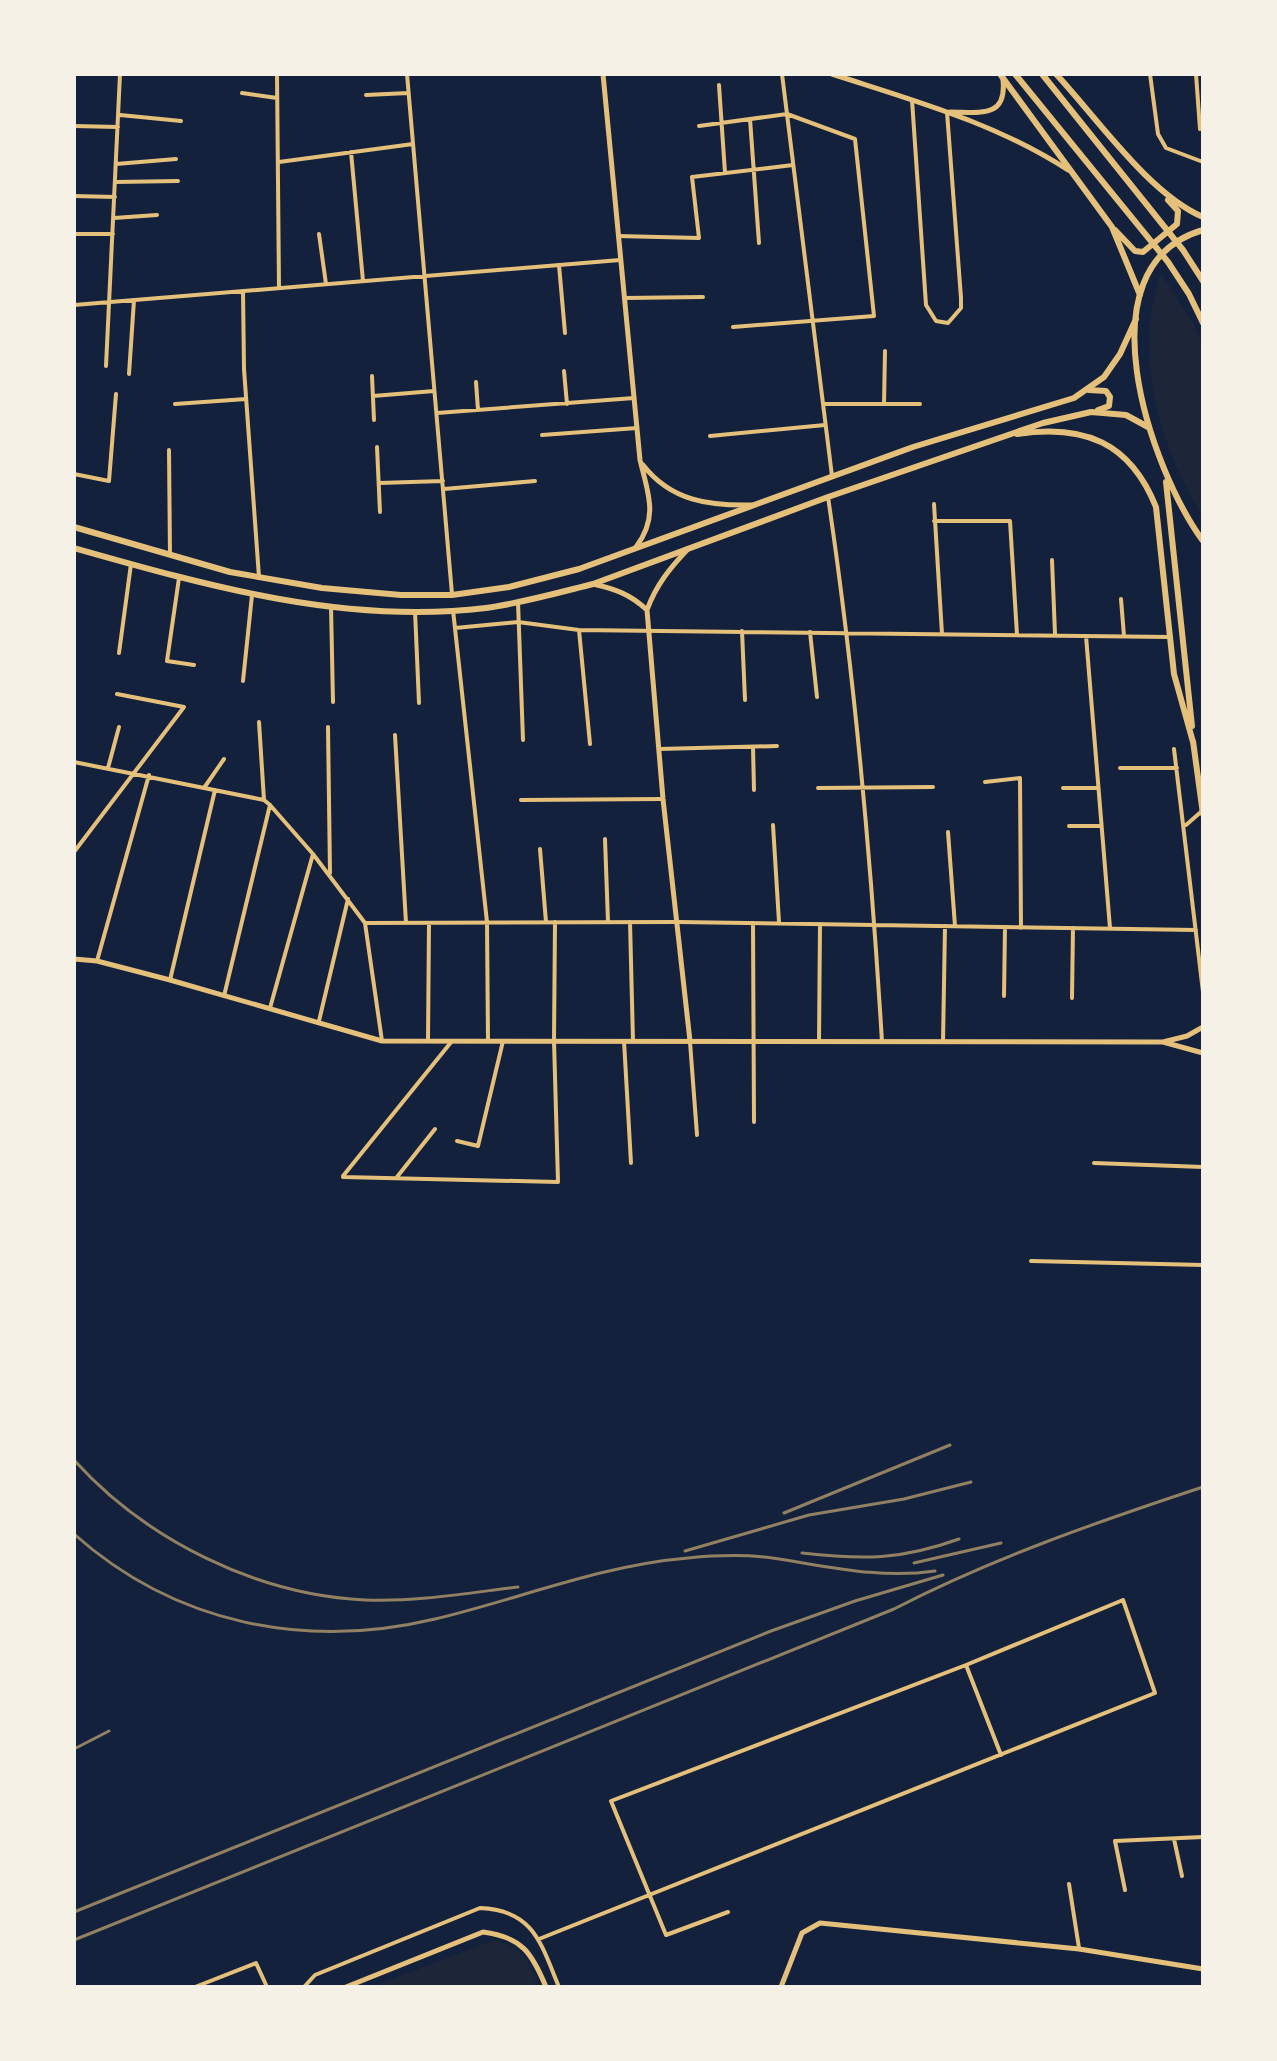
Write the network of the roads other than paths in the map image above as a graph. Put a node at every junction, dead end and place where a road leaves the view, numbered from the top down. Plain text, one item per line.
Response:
1 (120, 74) edge
2 (277, 74) edge
3 (407, 74) edge
4 (603, 74) edge
5 (782, 74) edge
6 (832, 74) edge
7 (1015, 74) edge
8 (1042, 74) edge
9 (1056, 74) edge
10 (1150, 74) edge
11 (1196, 74) edge
12 (1002, 76) edge
13 (719, 85) dead end
14 (242, 93) dead end
15 (409, 93) junction
16 (366, 95) dead end
17 (277, 98) junction
18 (912, 100) junction
19 (947, 112) junction
20 (787, 114) junction
21 (119, 115) junction
22 (750, 119) junction
23 (181, 121) dead end
24 (721, 123) junction
25 (74, 126) edge
26 (699, 126) dead end
27 (118, 127) junction
28 (1200, 129) dead end
29 (413, 144) junction
30 (351, 151) junction
31 (176, 159) dead end
32 (279, 162) junction
33 (1203, 162) edge
34 (116, 164) junction
35 (793, 165) junction
36 (755, 170) junction
37 (1068, 170) junction
38 (725, 173) junction
39 (178, 181) dead end
40 (115, 182) junction
41 (1153, 184) junction
42 (74, 196) edge
43 (115, 197) junction
44 (157, 215) dead end
45 (1203, 217) edge
46 (114, 218) junction
47 (1112, 227) junction
48 (1203, 230) edge
49 (74, 234) edge
50 (113, 234) junction
51 (319, 234) dead end
52 (618, 236) junction
53 (759, 243) dead end
54 (620, 260) junction
55 (559, 265) junction
56 (425, 276) junction
57 (363, 281) junction
58 (1203, 281) edge
59 (326, 284) junction
60 (279, 288) junction
61 (243, 291) junction
62 (1140, 295) junction
63 (703, 297) dead end
64 (624, 298) junction
65 (134, 300) junction
66 (110, 302) junction
67 (74, 305) edge
68 (1136, 319) junction
69 (813, 321) junction
70 (1203, 323) edge
71 (733, 327) dead end
72 (565, 333) dead end
73 (885, 351) dead end
74 (106, 366) dead end
75 (564, 371) dead end
76 (129, 374) dead end
77 (372, 376) dead end
78 (476, 382) dead end
79 (435, 390) junction
80 (1087, 390) junction
81 (116, 394) dead end
82 (373, 396) junction
83 (634, 398) junction
84 (246, 399) junction
85 (175, 404) dead end
86 (567, 404) junction
87 (823, 404) junction
88 (884, 404) junction
89 (920, 404) dead end
90 (478, 410) junction
91 (1091, 412) junction
92 (437, 413) junction
93 (374, 420) dead end
94 (825, 425) junction
95 (1148, 427) junction
96 (637, 428) junction
97 (542, 435) dead end
98 (710, 436) dead end
99 (998, 437) junction
100 (377, 447) dead end
101 (169, 450) dead end
102 (640, 460) junction
103 (74, 474) edge
104 (1166, 475) junction
105 (832, 476) junction
106 (443, 481) junction
107 (535, 481) dead end
108 (379, 483) junction
109 (444, 489) junction
110 (828, 497) junction
111 (757, 504) junction
112 (934, 504) dead end
113 (380, 512) dead end
114 (934, 521) junction
115 (74, 527) edge
116 (1203, 541) edge
117 (74, 548) edge
118 (689, 549) junction
119 (633, 551) junction
120 (170, 555) junction
121 (1052, 560) dead end
122 (1174, 560) junction
123 (131, 564) junction
124 (259, 577) junction
125 (179, 578) junction
126 (1164, 582) junction
127 (593, 584) junction
128 (252, 595) junction
129 (452, 595) junction
130 (1121, 599) dead end
131 (518, 602) junction
132 (331, 606) junction
133 (453, 610) junction
134 (647, 610) junction
135 (415, 611) junction
136 (518, 622) junction
137 (455, 628) junction
138 (579, 630) junction
139 (649, 630) junction
140 (742, 631) junction
141 (810, 632) junction
142 (848, 633) junction
143 (942, 634) junction
144 (1017, 635) junction
145 (1055, 635) junction
146 (1086, 636) junction
147 (1124, 636) junction
148 (1170, 637) junction
149 (119, 653) dead end
150 (194, 665) dead end
151 (243, 681) dead end
152 (117, 694) dead end
153 (817, 697) dead end
154 (745, 700) dead end
155 (333, 702) dead end
156 (419, 703) dead end
157 (259, 722) dead end
158 (119, 727) dead end
159 (328, 727) dead end
160 (395, 735) dead end
161 (523, 740) dead end
162 (1193, 742) junction
163 (590, 744) dead end
164 (777, 746) dead end
165 (753, 747) junction
166 (659, 749) junction
167 (1174, 749) dead end
168 (224, 759) dead end
169 (74, 762) edge
170 (108, 768) junction
171 (1120, 768) dead end
172 (1177, 768) junction
173 (133, 773) junction
174 (149, 775) junction
175 (985, 782) dead end
176 (933, 787) dead end
177 (204, 788) junction
178 (818, 788) dead end
179 (1063, 788) dead end
180 (1097, 788) junction
181 (863, 789) junction
182 (215, 790) junction
183 (754, 790) dead end
184 (663, 799) junction
185 (264, 800) junction
186 (521, 800) dead end
187 (270, 805) junction
188 (1203, 812) edge
189 (773, 825) dead end
190 (1069, 826) dead end
191 (1100, 826) junction
192 (1185, 827) junction
193 (948, 832) dead end
194 (605, 839) dead end
195 (540, 849) dead end
196 (74, 852) edge
197 (313, 854) junction
198 (330, 875) junction
199 (348, 899) junction
200 (487, 922) junction
201 (546, 922) junction
202 (555, 922) junction
203 (608, 922) junction
204 (630, 922) junction
205 (678, 922) junction
206 (365, 923) junction
207 (406, 923) junction
208 (429, 923) junction
209 (753, 923) junction
210 (779, 923) junction
211 (820, 924) junction
212 (875, 925) junction
213 (945, 926) junction
214 (955, 926) junction
215 (1005, 927) junction
216 (1021, 928) junction
217 (1073, 928) junction
218 (1110, 929) junction
219 (1196, 930) junction
220 (74, 959) edge
221 (97, 961) junction
222 (170, 980) junction
223 (1203, 992) edge
224 (224, 996) junction
225 (1004, 996) dead end
226 (1072, 998) dead end
227 (270, 1008) junction
228 (319, 1021) junction
229 (1203, 1027) edge
230 (382, 1041) junction
231 (428, 1041) junction
232 (452, 1041) junction
233 (488, 1041) junction
234 (503, 1041) junction
235 (554, 1041) junction
236 (624, 1041) junction
237 (633, 1041) junction
238 (690, 1041) junction
239 (753, 1041) junction
240 (819, 1042) junction
241 (882, 1042) junction
242 (943, 1042) junction
243 (1163, 1042) junction
244 (1203, 1053) edge
245 (754, 1122) dead end
246 (435, 1129) dead end
247 (697, 1135) dead end
248 (457, 1141) dead end
249 (631, 1163) dead end
250 (1094, 1163) dead end
251 (1203, 1167) edge
252 (396, 1178) junction
253 (1031, 1261) dead end
254 (1203, 1265) edge
255 (966, 1665) junction
256 (1001, 1755) junction
257 (1203, 1837) edge
258 (1174, 1839) junction
259 (1182, 1876) dead end
260 (1069, 1884) dead end
261 (1125, 1890) dead end
262 (649, 1895) junction
263 (728, 1912) dead end
264 (539, 1939) junction
265 (1079, 1949) junction
266 (1203, 1969) edge
267 (195, 1987) edge
268 (267, 1987) edge
269 (304, 1987) edge
270 (346, 1987) edge
271 (546, 1987) edge
272 (559, 1987) edge
273 (781, 1987) edge

1 - 21 street
2 - 17 street
3 - 15 street
4 - 52 street
5 - 20 street
6 - 18 street
7 - 70 main road
8 - 58 main road
9 - 41 main road
10 - 33 street
11 - 28 street
12 - 19 street
12 - 37 main road
13 - 24 street
14 - 17 street
15 - 16 street
15 - 29 street
17 - 32 street
18 - 19 street
18 - 19 street
19 - 37 street
20 - 22 street
20 - 35 street
20 - 69 street
21 - 23 street
21 - 27 street
22 - 24 street
22 - 36 street
24 - 26 street
24 - 38 street
25 - 27 street
27 - 34 street
29 - 30 street
29 - 56 street
30 - 32 street
30 - 57 street
31 - 34 street
32 - 60 street
34 - 40 street
35 - 36 street
35 - 69 street
36 - 38 street
36 - 53 street
37 - 47 main road
38 - 52 street
39 - 40 street
40 - 43 street
41 - 45 main road
41 - 47 main road
42 - 43 street
43 - 46 street
44 - 46 street
46 - 50 street
47 - 62 main road
48 - 62 main road
49 - 50 street
50 - 66 street
51 - 59 street
52 - 54 street
54 - 55 street
54 - 64 street
55 - 56 street
55 - 72 street
56 - 57 street
56 - 79 street
57 - 59 street
59 - 60 street
60 - 61 street
61 - 65 street
61 - 84 street
62 - 68 main road
63 - 64 street
64 - 83 street
65 - 66 street
65 - 76 street
66 - 67 street
66 - 74 street
68 - 80 main road
68 - 95 main road
69 - 71 street
69 - 87 street
73 - 88 street
75 - 86 street
77 - 82 street
78 - 90 street
79 - 82 street
79 - 92 street
80 - 91 main road
80 - 105 main road
81 - 103 street
82 - 93 street
83 - 86 street
83 - 96 street
84 - 85 street
84 - 124 street
86 - 90 street
87 - 88 street
87 - 94 street
88 - 89 street
90 - 92 street
91 - 95 main road
91 - 99 main road
92 - 106 street
94 - 98 street
94 - 105 street
95 - 104 main road
96 - 97 street
96 - 102 street
99 - 110 main road
99 - 126 main road
100 - 108 street
101 - 120 street
102 - 111 street
102 - 119 street
104 - 116 main road
104 - 122 main road
105 - 111 main road
106 - 108 street
106 - 109 street
107 - 109 street
108 - 113 street
109 - 129 street
110 - 118 main road
110 - 142 street
111 - 119 main road
112 - 114 street
114 - 143 street
114 - 144 street
115 - 120 main road
117 - 123 main road
118 - 127 main road
118 - 134 street
119 - 129 main road
120 - 124 main road
121 - 145 street
122 - 126 main road
122 - 162 main road
123 - 125 main road
123 - 149 street
124 - 129 main road
125 - 128 main road
125 - 150 street
126 - 148 main road
127 - 131 main road
127 - 134 street
128 - 132 main road
128 - 151 street
130 - 147 street
131 - 133 main road
131 - 136 street
132 - 135 main road
132 - 155 street
133 - 135 main road
133 - 137 street
134 - 139 street
135 - 156 street
136 - 137 street
136 - 138 street
136 - 161 street
137 - 200 street
138 - 139 street
138 - 163 street
139 - 140 street
139 - 166 street
140 - 141 street
140 - 154 street
141 - 142 street
141 - 153 street
142 - 143 street
142 - 181 street
143 - 144 street
144 - 145 street
145 - 146 street
146 - 147 street
146 - 180 street
147 - 148 street
148 - 162 main road
152 - 173 street
157 - 185 street
158 - 170 street
159 - 198 street
160 - 207 street
162 - 188 main road
164 - 165 street
165 - 166 street
165 - 183 street
166 - 184 street
167 - 172 street
168 - 177 street
169 - 170 street
170 - 173 street
171 - 172 street
172 - 192 street
173 - 174 street
173 - 196 street
174 - 177 street
174 - 221 street
175 - 216 street
176 - 181 street
177 - 182 street
178 - 181 street
179 - 180 street
180 - 191 street
181 - 212 street
182 - 185 street
182 - 222 street
184 - 186 street
184 - 205 street
185 - 187 street
187 - 197 street
187 - 224 street
188 - 192 street
189 - 210 street
190 - 191 street
191 - 218 street
192 - 219 street
193 - 214 street
194 - 203 street
195 - 201 street
197 - 198 street
197 - 227 street
198 - 199 street
199 - 206 street
199 - 228 street
200 - 201 street
200 - 208 street
200 - 233 street
201 - 202 street
202 - 203 street
202 - 235 street
203 - 204 street
204 - 205 street
204 - 237 street
205 - 209 street
205 - 238 street
206 - 207 street
206 - 230 street
207 - 208 street
208 - 231 street
209 - 210 street
209 - 239 street
210 - 211 street
211 - 212 street
211 - 240 street
212 - 213 street
212 - 241 street
213 - 214 street
213 - 242 street
214 - 215 street
215 - 216 street
215 - 225 street
216 - 217 street
217 - 218 street
217 - 226 street
218 - 219 street
219 - 223 street
220 - 221 street
221 - 222 street
222 - 224 street
224 - 227 street
227 - 228 street
228 - 230 street
229 - 243 street
230 - 231 street
231 - 232 street
232 - 233 street
232 - 252 street
233 - 234 street
234 - 235 street
234 - 248 street
235 - 236 street
235 - 252 street
236 - 237 street
236 - 249 street
237 - 238 street
238 - 239 street
238 - 247 street
239 - 240 street
239 - 245 street
240 - 241 street
241 - 242 street
242 - 243 street
243 - 244 street
246 - 252 street
250 - 251 street
253 - 254 street
255 - 256 street
255 - 256 street
255 - 262 street
256 - 262 street
257 - 258 street
258 - 259 street
258 - 261 street
260 - 265 street
262 - 263 street
262 - 264 street
264 - 269 street
264 - 272 street
265 - 266 street
265 - 273 street
267 - 268 street
270 - 271 street

